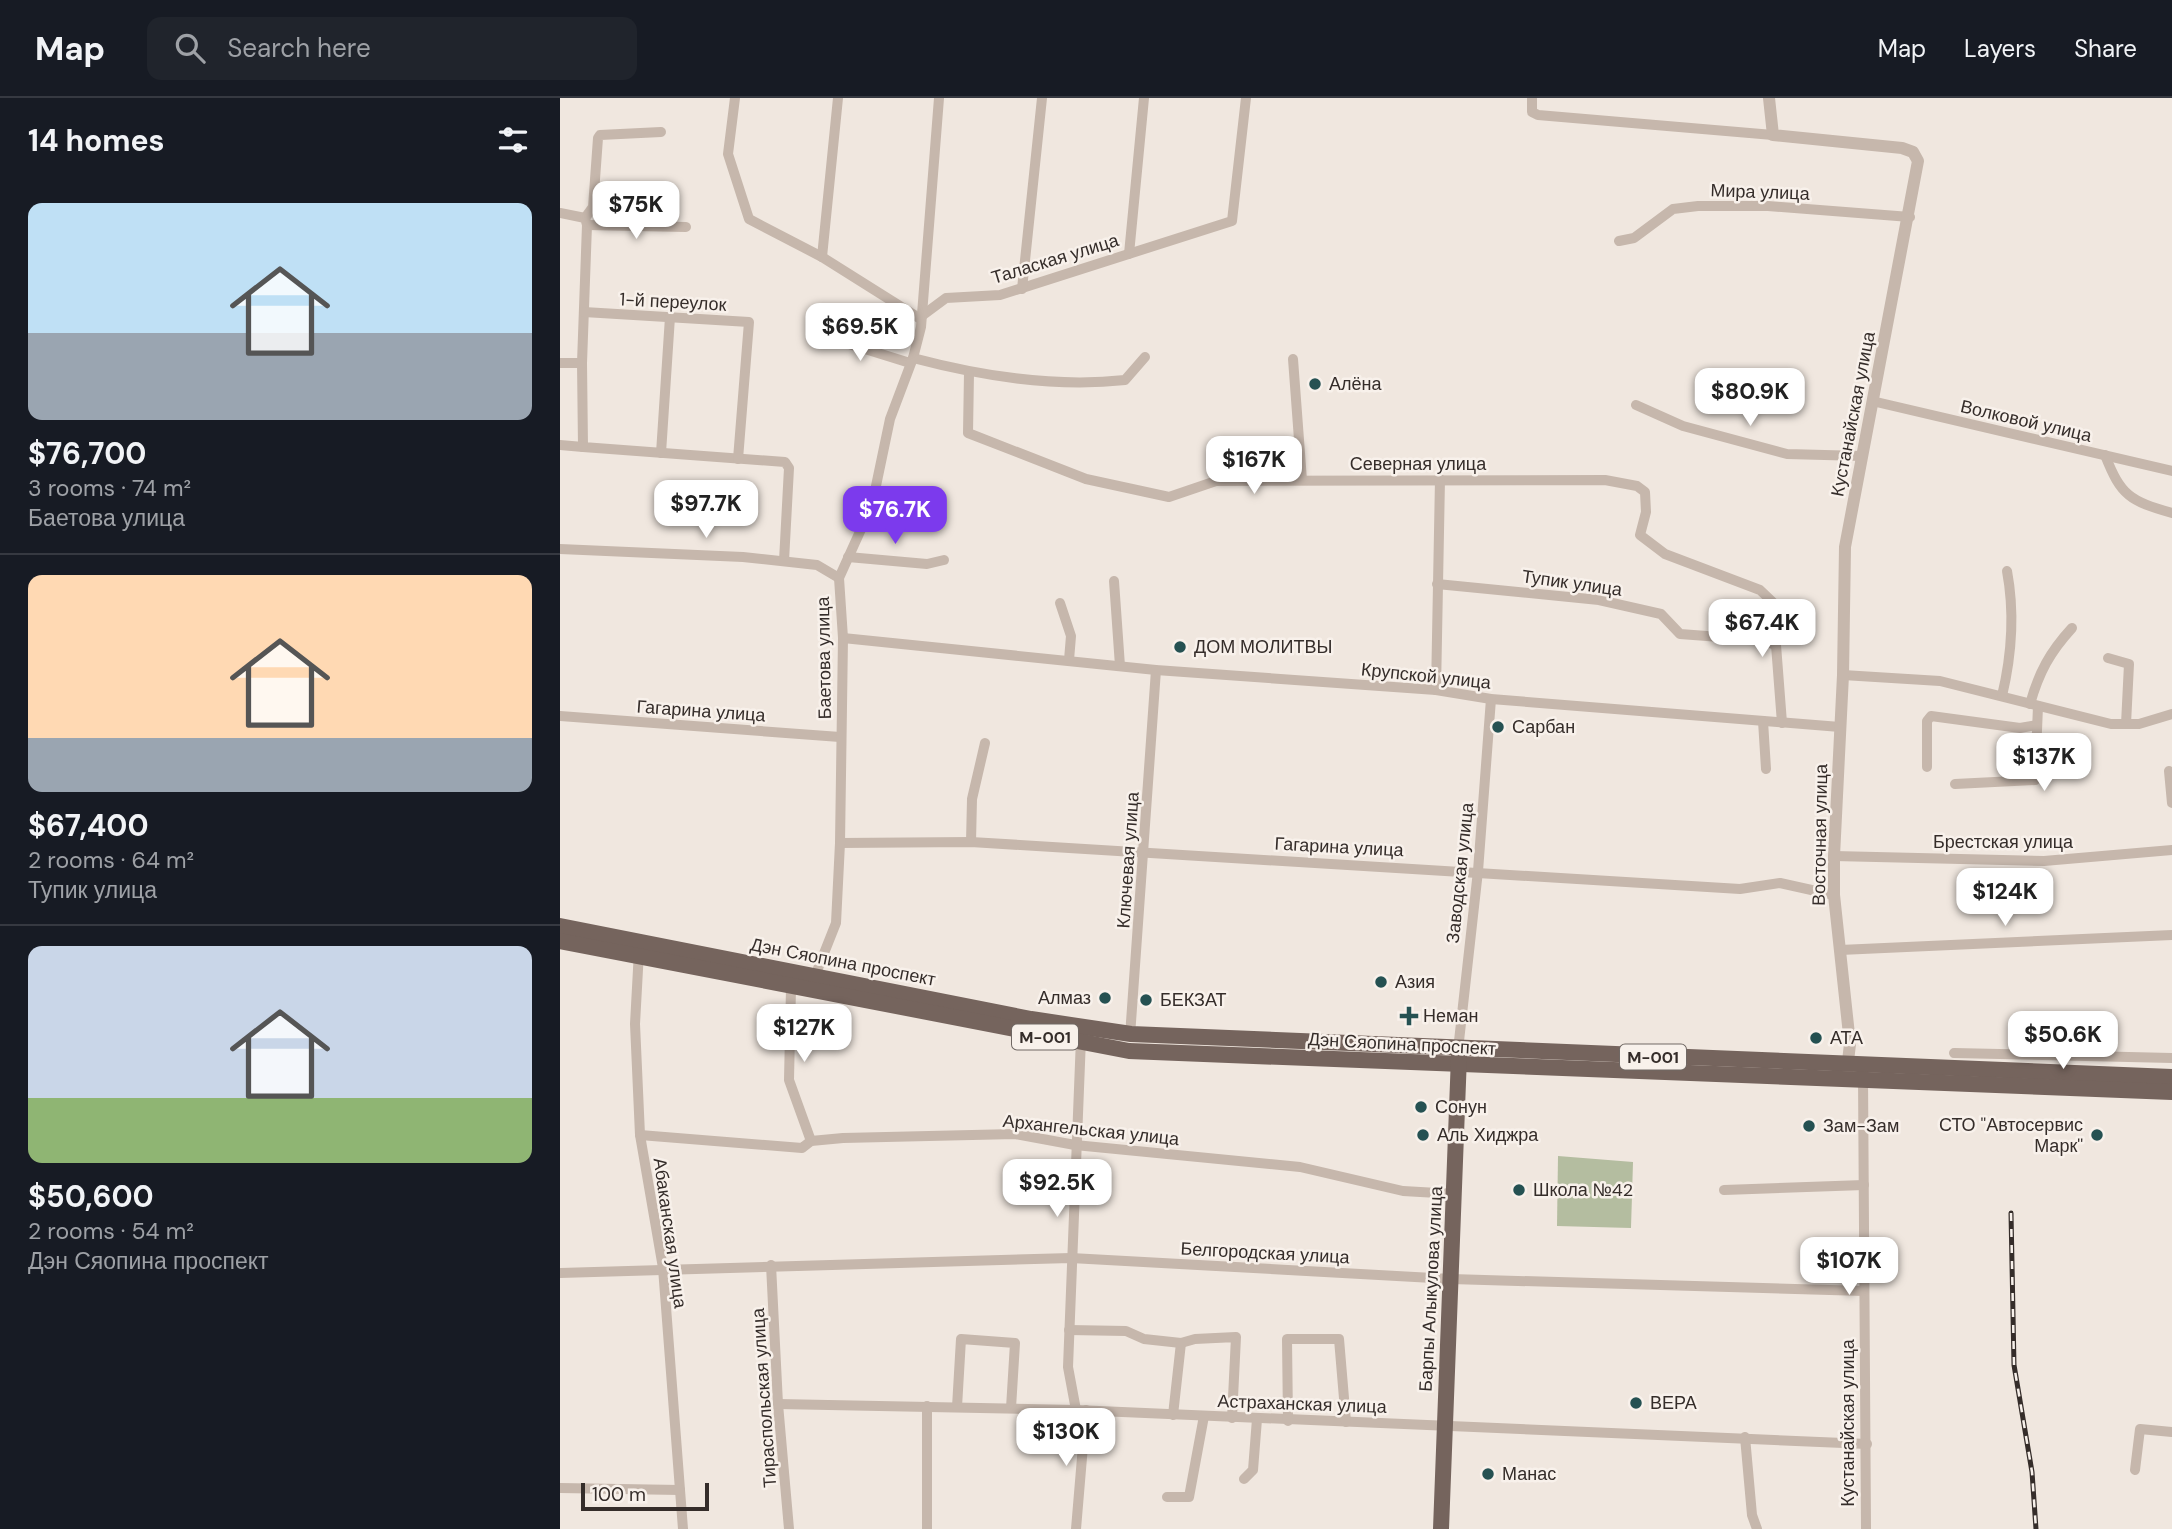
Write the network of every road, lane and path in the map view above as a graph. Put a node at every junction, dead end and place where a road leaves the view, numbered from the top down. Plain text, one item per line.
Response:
1 (735, 98) edge
2 (838, 98) edge
3 (939, 98) edge
4 (1042, 98) edge
5 (1144, 98) edge
6 (1246, 98) edge
7 (1532, 98) edge
8 (1769, 98) edge
9 (660, 132) dead end
10 (1773, 135) junction
11 (560, 213) edge
12 (1910, 217) junction
13 (586, 221) junction
14 (686, 227) dead end
15 (1619, 241) dead end
16 (1129, 254) junction
17 (821, 257) junction
18 (1022, 289) junction
19 (584, 312) junction
20 (670, 317) junction
21 (919, 318) junction
22 (820, 335) dead end
23 (1145, 357) dead end
24 (1293, 359) dead end
25 (912, 361) junction
26 (560, 363) edge
27 (582, 363) junction
28 (969, 373) junction
29 (1872, 401) junction
30 (1636, 405) dead end
31 (560, 445) edge
32 (583, 447) junction
33 (661, 453) junction
34 (1862, 456) junction
35 (2105, 456) junction
36 (738, 458) junction
37 (2172, 471) edge
38 (1302, 480) junction
39 (1440, 480) junction
40 (2172, 513) edge
41 (560, 549) edge
42 (848, 557) junction
43 (944, 560) dead end
44 (784, 561) junction
45 (2007, 571) dead end
46 (839, 578) junction
47 (1114, 581) dead end
48 (1437, 584) junction
49 (1060, 603) dead end
50 (2072, 628) dead end
51 (843, 638) junction
52 (1776, 645) junction
53 (2108, 658) dead end
54 (1069, 660) junction
55 (1120, 666) junction
56 (1156, 670) junction
57 (1843, 676) junction
58 (1436, 690) junction
59 (2003, 696) junction
60 (1491, 699) junction
61 (2034, 705) junction
62 (2172, 714) edge
63 (560, 716) edge
64 (1763, 721) junction
65 (1783, 723) junction
66 (2126, 724) junction
67 (2037, 725) junction
68 (1840, 727) junction
69 (840, 737) junction
70 (985, 743) dead end
71 (1927, 767) dead end
72 (1766, 769) dead end
73 (2169, 771) dead end
74 (1955, 784) dead end
75 (2172, 803) edge
76 (971, 842) junction
77 (840, 843) junction
78 (2172, 850) edge
79 (1145, 852) junction
80 (1834, 856) junction
81 (1478, 871) junction
82 (1834, 895) junction
83 (560, 926) edge
84 (2172, 935) edge
85 (560, 941) edge
86 (639, 948) junction
87 (1840, 950) junction
88 (815, 976) junction
89 (791, 988) junction
90 (1131, 1034) junction
91 (1081, 1035) junction
92 (1129, 1051) junction
93 (1954, 1052) dead end
94 (1459, 1058) junction
95 (2172, 1058) edge
96 (1855, 1072) junction
97 (2172, 1077) edge
98 (2172, 1092) edge
99 (640, 1135) junction
100 (811, 1141) junction
101 (1075, 1145) junction
102 (1864, 1185) junction
103 (1724, 1190) dead end
104 (1455, 1194) junction
105 (1071, 1258) junction
106 (771, 1265) junction
107 (663, 1268) junction
108 (560, 1273) edge
109 (1451, 1279) junction
110 (1864, 1291) junction
111 (1069, 1330) junction
112 (1181, 1343) junction
113 (778, 1404) junction
114 (926, 1406) junction
115 (957, 1407) junction
116 (1011, 1408) junction
117 (1081, 1410) junction
118 (1173, 1415) junction
119 (1204, 1416) junction
120 (1232, 1418) junction
121 (1257, 1419) junction
122 (1288, 1421) junction
123 (1346, 1422) junction
124 (1444, 1425) junction
125 (2172, 1432) edge
126 (1745, 1437) junction
127 (1867, 1444) junction
128 (2135, 1470) dead end
129 (1244, 1479) dead end
130 (560, 1488) edge
131 (680, 1490) junction
132 (1167, 1497) dead end
133 (683, 1529) edge
134 (789, 1529) edge
135 (927, 1529) edge
136 (1076, 1529) edge
137 (1441, 1529) edge
138 (1757, 1529) edge
139 (1866, 1529) edge

1 - 17 street
2 - 17 street
3 - 21 street, Баетова улица
4 - 18 street
5 - 16 street
6 - 16 street, Талаская улица
7 - 10 street
8 - 10 street
9 - 13 street
10 - 12 street, Кустанайская улица
11 - 13 street
12 - 15 street, Мира улица
12 - 29 street, Кустанайская улица
13 - 14 street
13 - 19 street
16 - 18 street, Талаская улица
17 - 21 street
18 - 21 street, Талаская улица
19 - 20 street, 1-й переулок
19 - 27 street
20 - 33 street
20 - 36 street, 1-й переулок
21 - 25 street, Баетова улица
22 - 25 street
23 - 28 street
24 - 38 street
25 - 28 street
25 - 42 street, Баетова улица
26 - 27 street
27 - 32 street
28 - 38 street, Северная улица
29 - 34 street, Кустанайская улица
29 - 35 street, Волковой улица
30 - 34 street
31 - 32 street
32 - 33 street
33 - 36 street
34 - 57 street, Кустанайская улица
35 - 37 street, Волковой улица
35 - 40 street
36 - 44 street
38 - 39 street, Северная улица
39 - 48 street
39 - 52 street, Северная улица
41 - 44 street
42 - 43 street
42 - 46 street, Баетова улица
44 - 46 street
45 - 59 street
46 - 51 street, Баетова улица
47 - 55 street
48 - 52 street, Тупик улица
48 - 58 street
49 - 54 street
50 - 61 street
51 - 54 street, Крупской улица
51 - 69 street, Баетова улица
52 - 65 street
53 - 66 street
54 - 55 street, Крупской улица
55 - 56 street, Крупской улица
56 - 58 street, Крупской улица
56 - 79 street, Ключевая улица
57 - 59 street
57 - 68 street, Восточная улица
58 - 60 street, Крупской улица
59 - 61 street
60 - 64 street, Крупской улица
60 - 81 street, Заводская улица
61 - 66 street
61 - 67 street
62 - 66 street
63 - 69 street, Гагарина улица
64 - 65 street, Крупской улица
64 - 72 street
65 - 68 street, Крупской улица
67 - 71 street
67 - 74 street
68 - 80 street, Восточная улица
69 - 77 street, Баетова улица
70 - 76 street
73 - 75 street
76 - 77 street, Гагарина улица
76 - 79 street, Гагарина улица
77 - 88 street, Баетова улица
78 - 80 street, Брестская улица
79 - 81 street, Гагарина улица
79 - 90 street, Ключевая улица
80 - 82 street, Восточная улица
81 - 82 street, Гагарина улица
81 - 94 street, Заводская улица
82 - 87 street, Восточная улица
83 - 86 main road, M-001
84 - 87 street
85 - 86 main road, M-001
86 - 88 main road, Дэн Сяопина проспект / M-001
86 - 89 main road, Дэн Сяопина проспект / M-001
86 - 99 street, Абаканская улица
87 - 96 street, Восточная улица
88 - 91 main road, Дэн Сяопина проспект / M-001
89 - 91 main road, Дэн Сяопина проспект / M-001
89 - 100 street
90 - 91 main road, Дэн Сяопина проспект / M-001
90 - 92 street, Ключевая улица
90 - 94 main road, Дэн Сяопина проспект / M-001
91 - 92 main road, Дэн Сяопина проспект / M-001
91 - 101 street
92 - 94 main road, Дэн Сяопина проспект / M-001
93 - 95 street
94 - 96 main road, Дэн Сяопина проспект / M-001
94 - 104 main road, Барпы Алыкулова улица
96 - 97 main road, Дэн Сяопина проспект / M-001
96 - 98 main road, Дэн Сяопина проспект / M-001
96 - 102 street, Кустанайская улица
99 - 100 street, Архангельская улица
99 - 107 street, Абаканская улица
100 - 101 street, Архангельская улица
101 - 104 street, Архангельская улица
101 - 105 street
102 - 103 street
102 - 110 street, Кустанайская улица
104 - 109 main road, Барпы Алыкулова улица
105 - 106 street, Белгородская улица
105 - 109 street, Белгородская улица
105 - 111 street
106 - 107 street, Белгородская улица
106 - 113 street, Тираспольская улица
107 - 108 street, Белгородская улица
107 - 131 street, Абаканская улица
109 - 110 street, Белгородская улица
109 - 124 main road, Барпы Алыкулова улица
110 - 127 street, Кустанайская улица
111 - 112 street
111 - 117 street
112 - 118 street
112 - 120 street
113 - 114 street, Астраханская улица
113 - 134 street, Тираспольская улица
114 - 115 street, Астраханская улица
114 - 135 street
115 - 116 street, Астраханская улица
115 - 116 street
116 - 117 street, Астраханская улица
117 - 118 street, Астраханская улица
117 - 136 street
118 - 119 street, Астраханская улица
119 - 120 street, Астраханская улица
119 - 132 street
120 - 121 street, Астраханская улица
121 - 122 street, Астраханская улица
121 - 129 street
122 - 123 street, Астраханская улица
122 - 123 street
123 - 124 street, Астраханская улица
124 - 126 street, Астраханская улица
124 - 137 main road, Барпы Алыкулова улица
125 - 128 street
126 - 127 street, Астраханская улица
126 - 138 street
127 - 139 street, Кустанайская улица
130 - 131 street
131 - 133 street, Абаканская улица

